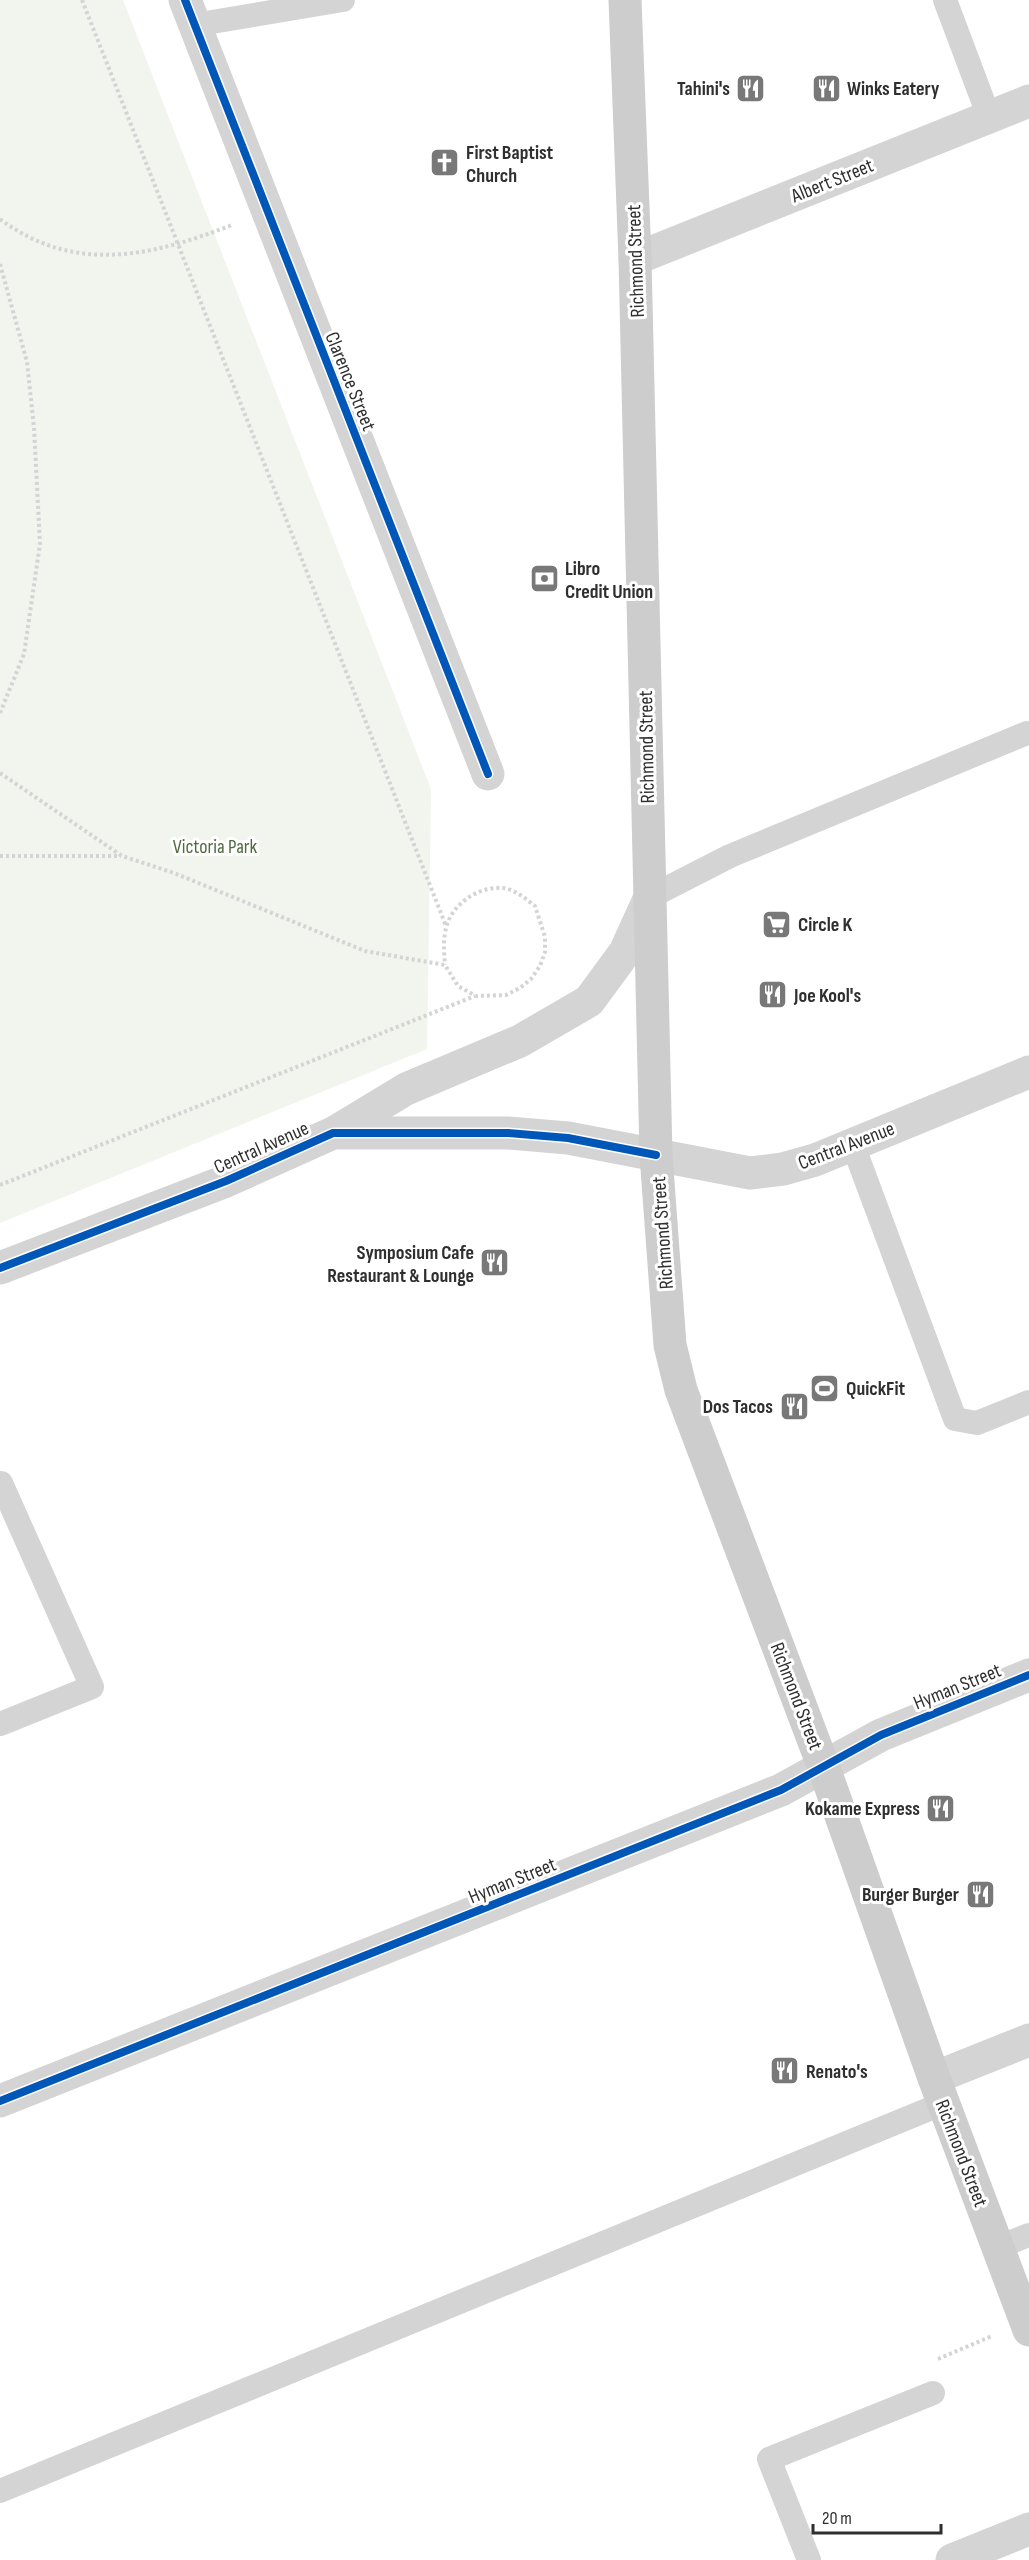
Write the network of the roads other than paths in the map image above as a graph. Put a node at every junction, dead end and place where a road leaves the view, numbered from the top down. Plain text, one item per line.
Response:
1 (342, 0) edge
2 (625, 0) edge
3 (945, 0) edge
4 (189, 12) edge
5 (1029, 101) edge
6 (989, 117) junction
7 (635, 259) junction
8 (1028, 734) edge
9 (488, 774) dead end
10 (650, 897) junction
11 (1029, 1072) edge
12 (333, 1133) junction
13 (853, 1145) junction
14 (656, 1155) junction
15 (0, 1268) edge
16 (1029, 1402) edge
17 (2, 1483) dead end
18 (1029, 1675) edge
19 (0, 1724) edge
20 (824, 1768) junction
21 (1029, 2040) edge
22 (939, 2091) junction
23 (0, 2102) edge
24 (1029, 2235) edge
25 (998, 2247) junction
26 (1028, 2326) edge
27 (933, 2393) road end
28 (0, 2491) edge
29 (1029, 2529) edge
30 (809, 2560) edge
31 (952, 2560) edge

1 - 4 lane
2 - 7 main road, Richmond Street
3 - 6 lane
4 - 9 street, Clarence Street
5 - 6 street, Albert Street
6 - 7 street, Albert Street
7 - 10 main road, Richmond Street
8 - 10 lane
10 - 12 street
10 - 14 main road, Richmond Street
11 - 13 street, Central Avenue
12 - 14 street, Central Avenue
12 - 15 street, Central Avenue
13 - 14 street, Central Avenue
13 - 16 lane
14 - 20 main road, Richmond Street
17 - 19 lane
18 - 20 street, Hyman Street
20 - 22 main road, Richmond Street
20 - 23 street, Hyman Street
21 - 22 street
22 - 25 main road, Richmond Street
22 - 28 lane
24 - 25 lane
25 - 26 main road, Richmond Street
27 - 30 lane
29 - 31 street

